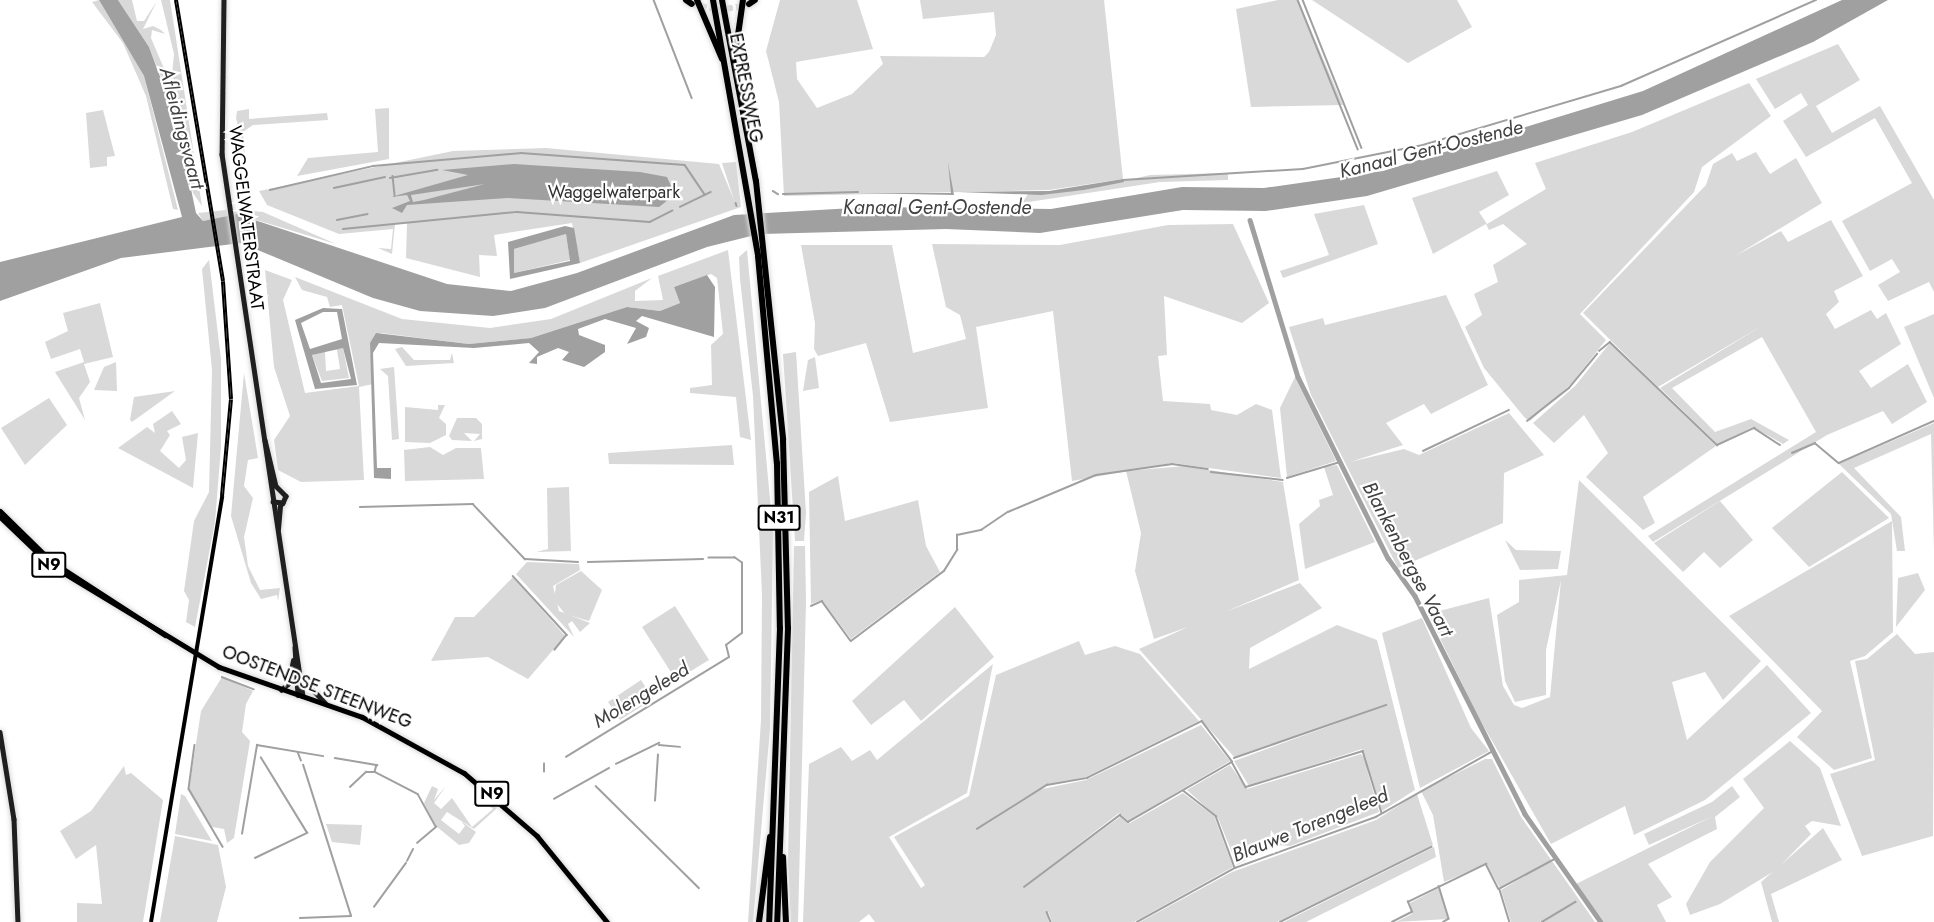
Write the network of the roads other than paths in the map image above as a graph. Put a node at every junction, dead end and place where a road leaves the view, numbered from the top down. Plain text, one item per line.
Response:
1 (224, 0) edge
2 (686, 0) edge
3 (713, 0) edge
4 (722, 0) edge
5 (749, 1) edge
6 (695, 2) edge
7 (736, 68) junction
8 (730, 79) junction
9 (762, 255) junction
10 (275, 491) junction
11 (273, 502) junction
12 (280, 504) junction
13 (0, 511) edge
14 (0, 517) edge
15 (278, 531) junction
16 (165, 635) junction
17 (295, 647) junction
18 (294, 656) junction
19 (301, 676) junction
20 (281, 690) junction
21 (300, 696) junction
22 (326, 704) junction
23 (0, 732) edge
24 (773, 828) junction
25 (780, 848) junction
26 (18, 922) edge
27 (606, 922) edge
28 (759, 922) edge
29 (769, 922) edge
30 (777, 922) edge
31 (786, 922) edge

1 - 10 main road, WAGGELWATERSTRAAT
2 - 6 highway
3 - 8 highway, EXPRESSWEG / N31
4 - 7 highway, EXPRESSWEG / N31
5 - 7 highway
6 - 8 highway
7 - 9 highway, EXPRESSWEG / N31
8 - 9 highway, EXPRESSWEG / N31
9 - 24 highway, N31
9 - 25 highway, N31
10 - 11 main road, WAGGELWATERSTRAAT
10 - 12 main road, WAGGELWATERSTRAAT
11 - 12 main road
11 - 15 main road, WAGGELWATERSTRAAT
12 - 15 main road, WAGGELWATERSTRAAT
13 - 16 main road, OOSTENDSE STEENWEG / N9
14 - 16 main road, OOSTENDSE STEENWEG / N9
15 - 17 main road, WAGGELWATERSTRAAT
16 - 20 main road, OOSTENDSE STEENWEG / N9
17 - 18 main road, WAGGELWATERSTRAAT
17 - 19 main road, WAGGELWATERSTRAAT
18 - 20 main road
18 - 21 main road, WAGGELWATERSTRAAT
19 - 21 main road, WAGGELWATERSTRAAT
19 - 22 main road
20 - 21 main road, OOSTENDSE STEENWEG / N9
21 - 22 main road, OOSTENDSE STEENWEG / N9
22 - 27 main road, OOSTENDSE STEENWEG / N9
23 - 26 main road
24 - 28 highway
24 - 29 highway, N31
25 - 30 highway, N31
25 - 31 highway

